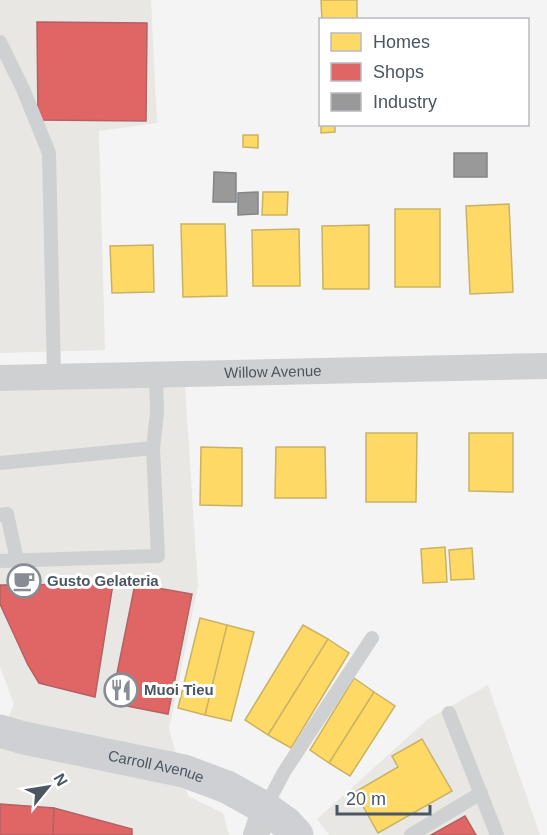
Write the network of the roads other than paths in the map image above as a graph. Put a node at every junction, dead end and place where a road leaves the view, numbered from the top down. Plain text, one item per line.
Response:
1 (0, 42) edge
2 (547, 366) edge
3 (156, 375) junction
4 (54, 377) junction
5 (0, 378) edge
6 (153, 448) junction
7 (0, 463) edge
8 (0, 515) edge
9 (17, 560) junction
10 (0, 561) edge
11 (372, 638) dead end
12 (449, 714) dead end
13 (0, 731) edge
14 (481, 793) junction
15 (260, 822) edge
16 (297, 835) edge
17 (411, 835) edge
18 (497, 835) edge

1 - 4 lane
2 - 3 street, Willow Avenue
3 - 4 street, Willow Avenue
3 - 6 lane
4 - 5 street, Willow Avenue
6 - 7 lane
6 - 9 lane
8 - 9 lane
9 - 10 lane
11 - 15 lane
12 - 14 lane
13 - 15 main road, Carroll Avenue
14 - 17 lane
14 - 18 lane
15 - 16 main road, Carroll Avenue

